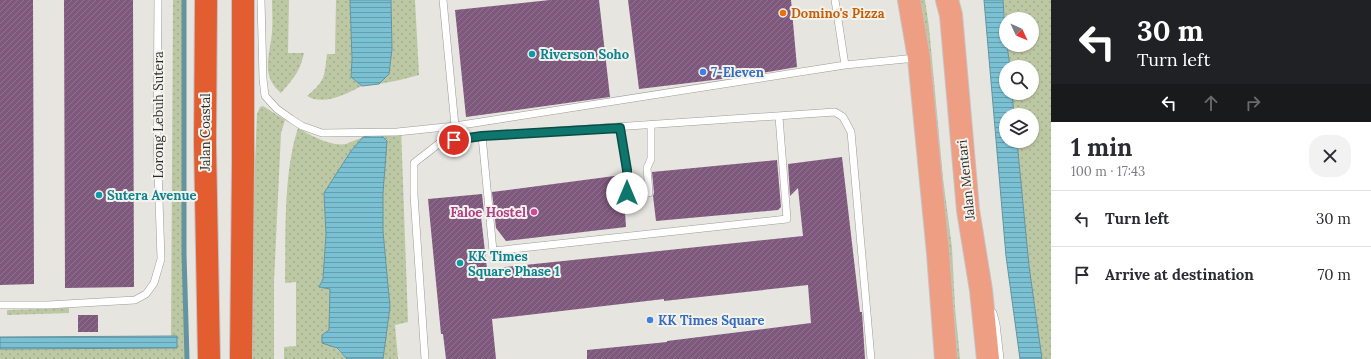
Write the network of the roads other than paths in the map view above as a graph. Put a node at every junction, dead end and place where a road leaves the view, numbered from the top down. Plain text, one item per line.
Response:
1 (158, 0) edge
2 (206, 0) edge
3 (243, 0) edge
4 (261, 0) edge
5 (443, 0) edge
6 (836, 0) edge
7 (909, 0) edge
8 (947, 0) edge
9 (919, 58) junction
10 (845, 65) junction
11 (779, 117) junction
12 (651, 125) junction
13 (455, 126) junction
14 (620, 128) junction
15 (482, 136) junction
16 (627, 193) dead end
17 (649, 193) dead end
18 (968, 210) junction
19 (981, 290) junction
20 (0, 305) edge
21 (209, 359) edge
22 (241, 359) edge
23 (425, 359) edge
24 (871, 359) edge
25 (946, 359) edge
26 (978, 359) edge
27 (988, 359) edge
28 (1000, 359) edge

1 - 20 lane, Lorong Lebuh Sutera
2 - 21 highway, Jalan Coastal
3 - 22 highway
4 - 13 lane
5 - 13 lane
6 - 10 lane
7 - 9 main road
8 - 18 main road, Jalan Mentari
9 - 10 lane
9 - 25 main road
10 - 13 lane
11 - 12 lane
11 - 15 lane
11 - 24 lane
12 - 14 lane
12 - 17 lane
14 - 15 lane
14 - 16 lane
15 - 23 lane
18 - 19 main road, Jalan Mentari
18 - 28 lane
19 - 26 main road
19 - 27 main road, Jalan Mentari

